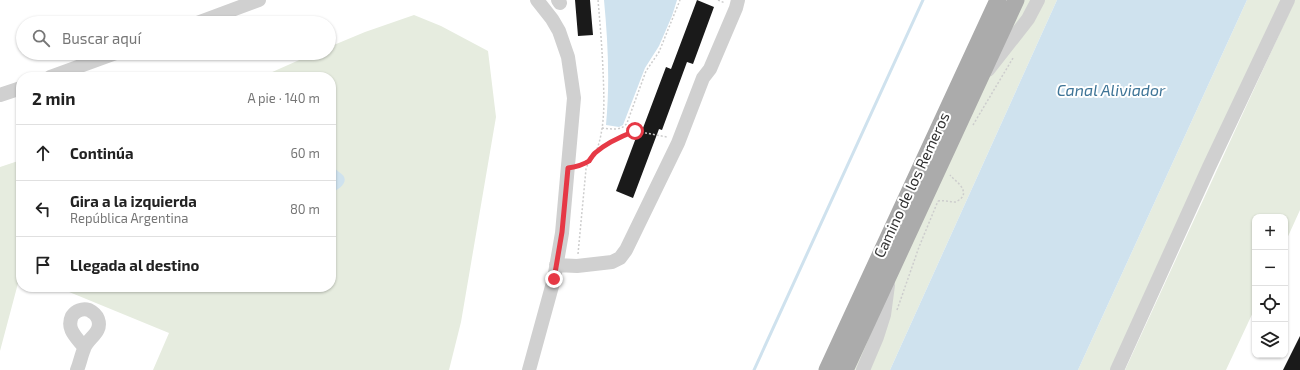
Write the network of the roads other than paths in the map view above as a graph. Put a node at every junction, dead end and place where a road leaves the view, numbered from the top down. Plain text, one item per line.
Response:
1 (259, 0) edge
2 (537, 0) edge
3 (738, 0) edge
4 (998, 0) edge
5 (1016, 0) edge
6 (1038, 0) edge
7 (1288, 0) edge
8 (216, 16) edge
9 (97, 60) edge
10 (64, 72) edge
11 (976, 85) junction
12 (16, 90) edge
13 (0, 95) edge
14 (556, 266) junction
15 (889, 274) junction
16 (84, 347) dead end
17 (77, 370) edge
18 (529, 370) edge
19 (827, 370) edge
20 (845, 370) edge
21 (863, 370) edge
22 (1117, 370) edge

1 - 8 street
2 - 14 street
3 - 14 street
4 - 19 main road, Camino de los Remeros
5 - 11 main road, Camino de los Remeros
6 - 11 street
7 - 22 street
9 - 10 street
11 - 15 main road, Camino de los Remeros
12 - 13 street
14 - 18 street
15 - 20 main road, Camino de los Remeros
15 - 21 street
16 - 17 street

